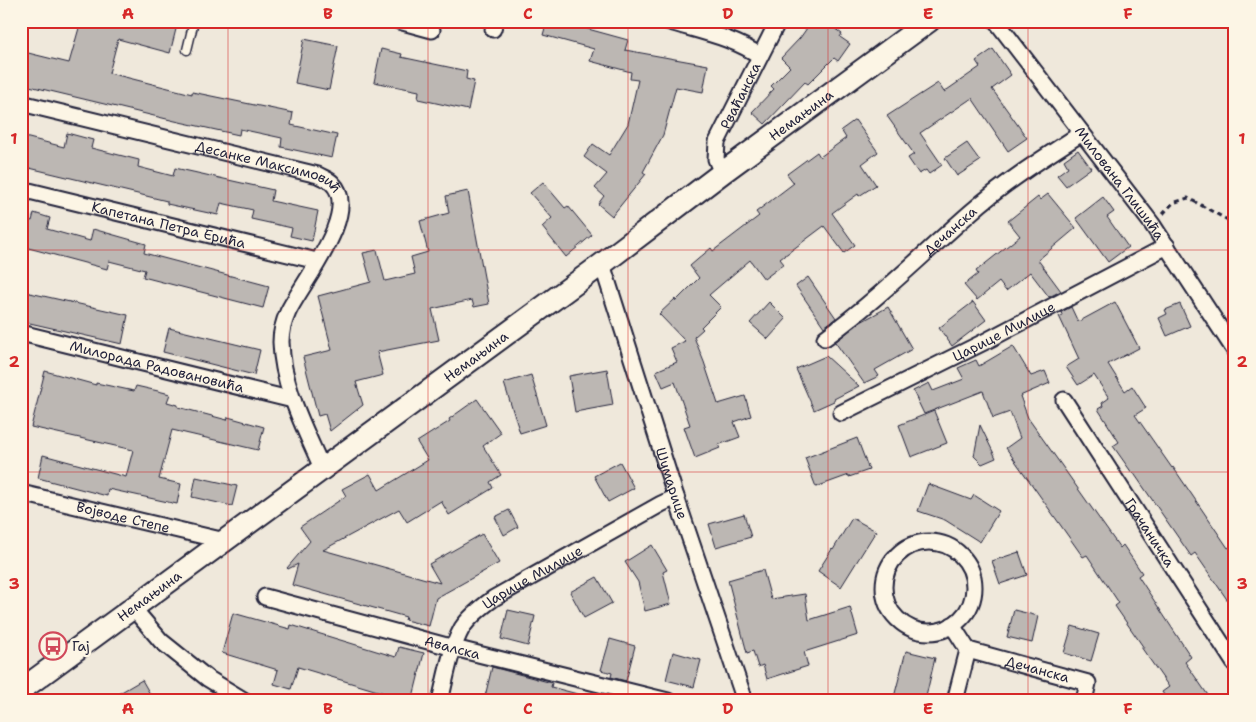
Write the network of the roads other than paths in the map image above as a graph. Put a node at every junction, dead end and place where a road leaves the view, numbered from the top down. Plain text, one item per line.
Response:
1 (194, 21) edge
2 (399, 21) edge
3 (667, 21) edge
4 (778, 21) edge
5 (929, 21) edge
6 (996, 21) edge
7 (432, 30) dead end
8 (187, 50) dead end
9 (760, 56) junction
10 (21, 103) edge
11 (1082, 133) junction
12 (722, 173) junction
13 (21, 189) edge
14 (1167, 246) junction
15 (317, 261) junction
16 (602, 264) junction
17 (21, 333) edge
18 (826, 338) dead end
19 (1235, 351) edge
20 (293, 400) junction
21 (1064, 400) dead end
22 (841, 414) dead end
23 (322, 468) junction
24 (21, 493) edge
25 (676, 497) junction
26 (225, 541) junction
27 (265, 597) dead end
28 (133, 608) junction
29 (952, 625) junction
30 (454, 648) junction
31 (968, 650) junction
32 (1235, 664) edge
33 (21, 690) edge
34 (639, 697) edge
35 (245, 701) edge
36 (440, 701) edge
37 (668, 701) edge
38 (745, 701) edge
39 (955, 701) edge
40 (1084, 701) edge

1 - 8 lane
2 - 7 street
3 - 9 street
4 - 9 street, Рваћанска
5 - 12 street, Немањина
6 - 11 street, Милована Глишића
9 - 12 street, Рваћанска
10 - 15 street, Десанке Максимовић
11 - 14 street, Милована Глишића
11 - 18 street, Дечанска
12 - 16 street, Немањина
13 - 15 street, Капетана Петра Ерића
14 - 19 street, Милована Глишића
14 - 22 street, Царице Милице
15 - 20 street, Десанке Максимовић
16 - 23 street, Немањина
16 - 25 street, Шумарице
17 - 20 street, Милорада Радовановића
20 - 23 street, Десанке Максимовић
21 - 32 street, Грачаничка
23 - 26 street, Немањина
24 - 26 street, Војводе Степе
25 - 30 street, Царице Милице
25 - 38 street, Шумарице
26 - 28 street, Немањина
27 - 30 street, Авалска
28 - 33 street, Немањина
28 - 35 street
29 - 29 street
29 - 31 street
30 - 34 street, Авалска
30 - 36 street, Царице Милице
31 - 39 street
31 - 40 street, Дечанска
34 - 37 street, Авалска

